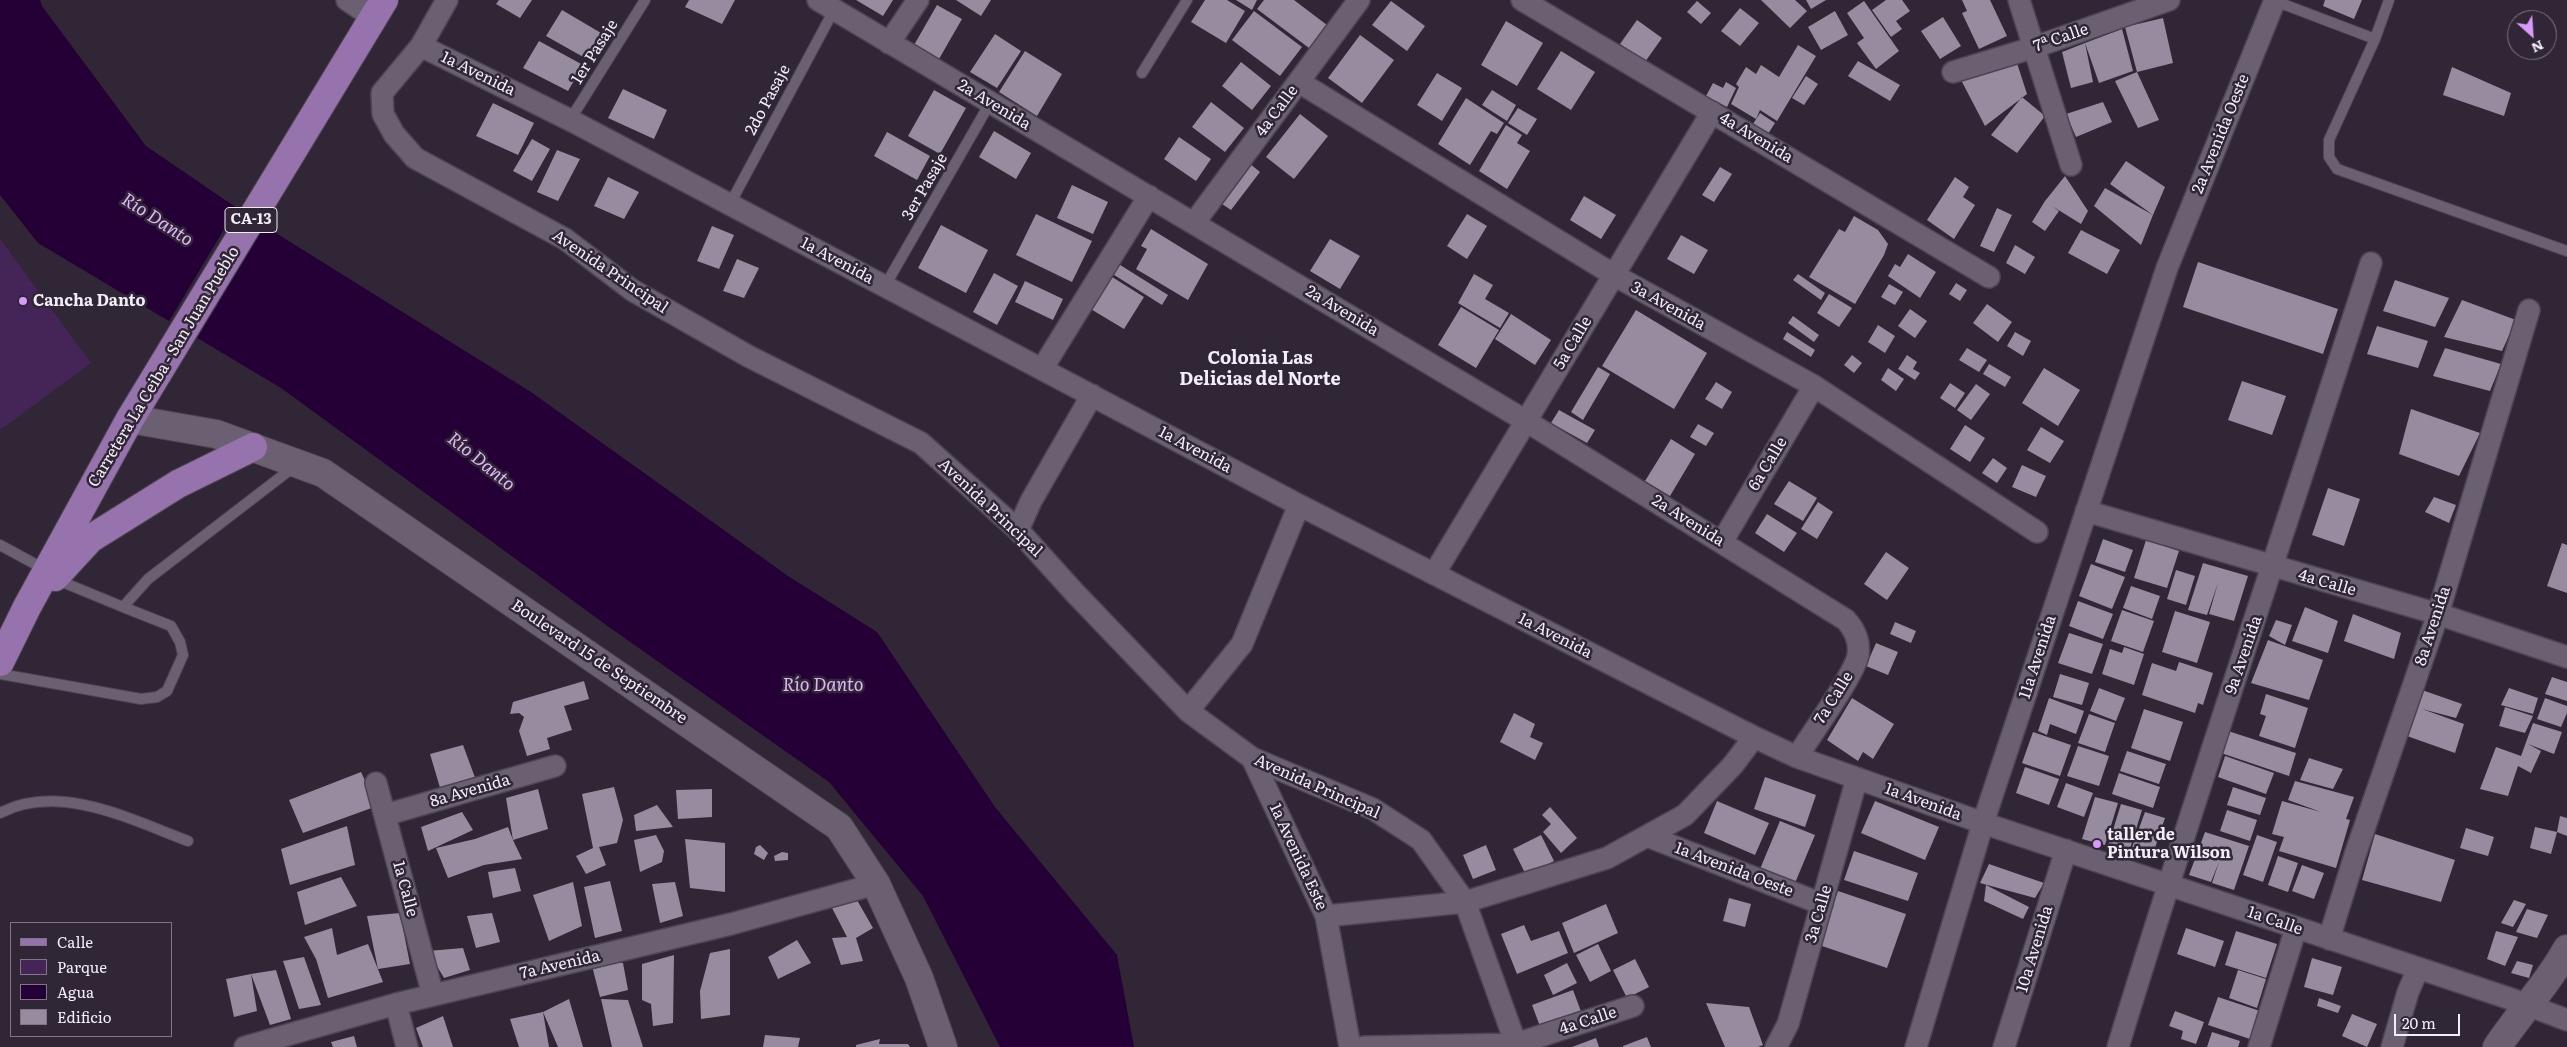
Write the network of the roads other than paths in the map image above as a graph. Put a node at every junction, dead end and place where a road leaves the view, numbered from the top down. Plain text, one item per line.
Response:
1 (347, 0) edge
2 (447, 0) edge
3 (645, 0) edge
4 (918, 0) edge
5 (1187, 0) edge
6 (1359, 0) edge
7 (1522, 0) edge
8 (2019, 0) edge
9 (2169, 0) edge
10 (2274, 0) edge
11 (2389, 0) edge
12 (826, 5) edge
13 (379, 9) edge
14 (2376, 39) junction
15 (889, 42) junction
16 (421, 46) junction
17 (2032, 48) junction
18 (1953, 72) dead end
19 (1142, 73) dead end
20 (1299, 82) junction
21 (990, 103) junction
22 (1712, 112) junction
23 (570, 120) junction
24 (2071, 165) dead end
25 (1149, 196) junction
26 (730, 204) junction
27 (1194, 223) junction
28 (2567, 251) edge
29 (2371, 263) dead end
30 (2167, 268) joint
31 (1614, 275) junction
32 (1989, 277) dead end
33 (885, 286) junction
34 (2529, 310) dead end
35 (1042, 369) junction
36 (1814, 386) junction
37 (1092, 395) junction
38 (130, 419) junction
39 (1526, 421) junction
40 (252, 447) junction
41 (297, 464) junction
42 (1299, 505) junction
43 (2086, 511) junction
44 (1018, 530) junction
45 (2037, 532) dead end
46 (1722, 542) junction
47 (0, 545) edge
48 (2274, 567) junction
49 (1434, 574) junction
50 (50, 575) junction
51 (123, 607) junction
52 (2438, 614) junction
53 (1856, 635) joint
54 (2567, 657) edge
55 (0, 662) edge
56 (0, 674) edge
57 (1188, 711) junction
58 (1754, 737) junction
59 (1798, 757) junction
60 (1252, 758) junction
61 (555, 766) dead end
62 (1857, 778) junction
63 (376, 783) dead end
64 (0, 813) edge
65 (385, 815) junction
66 (1983, 823) junction
67 (1647, 836) junction
68 (188, 841) dead end
69 (2066, 850) junction
70 (876, 884) junction
71 (2167, 884) junction
72 (1465, 902) junction
73 (1822, 904) junction
74 (1326, 916) junction
75 (2296, 928) junction
76 (2329, 939) junction
77 (2567, 949) edge
78 (2418, 969) junction
79 (433, 995) junction
80 (396, 1004) junction
81 (2526, 1005) junction
82 (1633, 1006) dead end
83 (2567, 1020) edge
84 (1516, 1045) edge
85 (245, 1047) edge
86 (407, 1047) edge
87 (943, 1047) edge
88 (1350, 1047) edge
89 (1364, 1047) edge
90 (1776, 1047) edge
91 (1916, 1047) edge
92 (2004, 1047) edge
93 (2118, 1047) edge
94 (2259, 1047) edge
95 (2392, 1047) edge
96 (2496, 1047) edge

1 - 13 street
2 - 16 street
3 - 23 lane, 1er Pasaje
4 - 15 street
5 - 19 lane
6 - 20 street, 4a Calle
7 - 22 street, 4a Avenida
8 - 17 street
9 - 17 street, 7ª Calle
10 - 14 lane
10 - 30 street, 2a Avenida Oeste
11 - 14 lane
12 - 15 street, 2a Avenida
12 - 26 lane, 2do Pasaje
13 - 38 main road, Carretera La Ceiba - San Juan Pueblo / CA-13
14 - 28 lane
15 - 21 street, 2a Avenida
16 - 23 street, 1a Avenida
16 - 44 street, Avenida Principal
17 - 18 street, 7ª Calle
17 - 24 street
20 - 27 street, 4a Calle
20 - 31 street, 3a Avenida
21 - 25 street, 2a Avenida
21 - 33 lane, 3er Pasaje
22 - 31 street, 5a Calle
22 - 32 street, 4a Avenida
23 - 26 street, 1a Avenida
25 - 27 street, 2a Avenida
25 - 35 street
26 - 33 street, 1a Avenida
27 - 39 street, 2a Avenida
29 - 48 street, 9a Avenida
30 - 43 street, 11a Avenida
31 - 36 street, 3a Avenida
31 - 39 street, 5a Calle
33 - 35 street, 1a Avenida
34 - 52 street, 8a Avenida
35 - 37 street, 1a Avenida
36 - 45 street, 3a Avenida
36 - 46 street, 6a Calle
37 - 42 street, 1a Avenida
37 - 44 street
38 - 40 street, Boulevard 15 de Septiembre
38 - 50 main road, Carretera La Ceiba - San Juan Pueblo / CA-13
39 - 46 street, 2a Avenida
39 - 49 street, 5a Calle
40 - 41 street, Boulevard 15 de Septiembre
40 - 50 main road
41 - 51 lane
41 - 70 street, Boulevard 15 de Septiembre
42 - 49 street, 1a Avenida
42 - 57 street
43 - 48 street, 4a Calle
43 - 66 street, 11a Avenida
44 - 57 street, Avenida Principal
46 - 53 street, 2a Avenida
47 - 50 lane
48 - 52 street, 4a Calle
48 - 71 street, 9a Avenida
49 - 58 street, 1a Avenida
50 - 51 lane
50 - 55 main road, Carretera La Ceiba - San Juan Pueblo / CA-13
51 - 56 lane
52 - 54 street, 4a Calle
52 - 76 street, 8a Avenida
53 - 59 street, 7a Calle
57 - 60 street, Avenida Principal
58 - 59 street, 1a Avenida
58 - 67 street
59 - 62 street, 1a Avenida
60 - 72 street, Avenida Principal
60 - 74 street, 1a Avenida Este
61 - 65 street, 8a Avenida
62 - 66 street, 1a Avenida
62 - 73 street, 3a Calle
63 - 65 street, 1a Calle
64 - 68 lane
65 - 79 street, 1a Calle
66 - 69 street, 1a Calle
66 - 91 street, 11a Avenida
67 - 72 street
67 - 73 street, 1a Avenida Oeste
69 - 71 street, 1a Calle
69 - 92 street, 10a Avenida
70 - 79 street, 7a Avenida
70 - 87 street, Boulevard 15 de Septiembre
71 - 75 street, 1a Calle
71 - 93 street, 9a Avenida
72 - 74 street
72 - 84 street, Avenida Principal
73 - 90 street, 3a Calle
74 - 88 street, 1a Avenida Este
75 - 76 street, 1a Calle
75 - 94 street
76 - 78 street, 1a Calle
77 - 81 street
78 - 81 street, 1a Calle
78 - 95 street
79 - 80 street, 7a Avenida
80 - 85 street, 7a Avenida
80 - 86 street
81 - 83 street, 1a Calle
81 - 96 street
82 - 84 street, 4a Calle
84 - 89 street, 4a Calle

